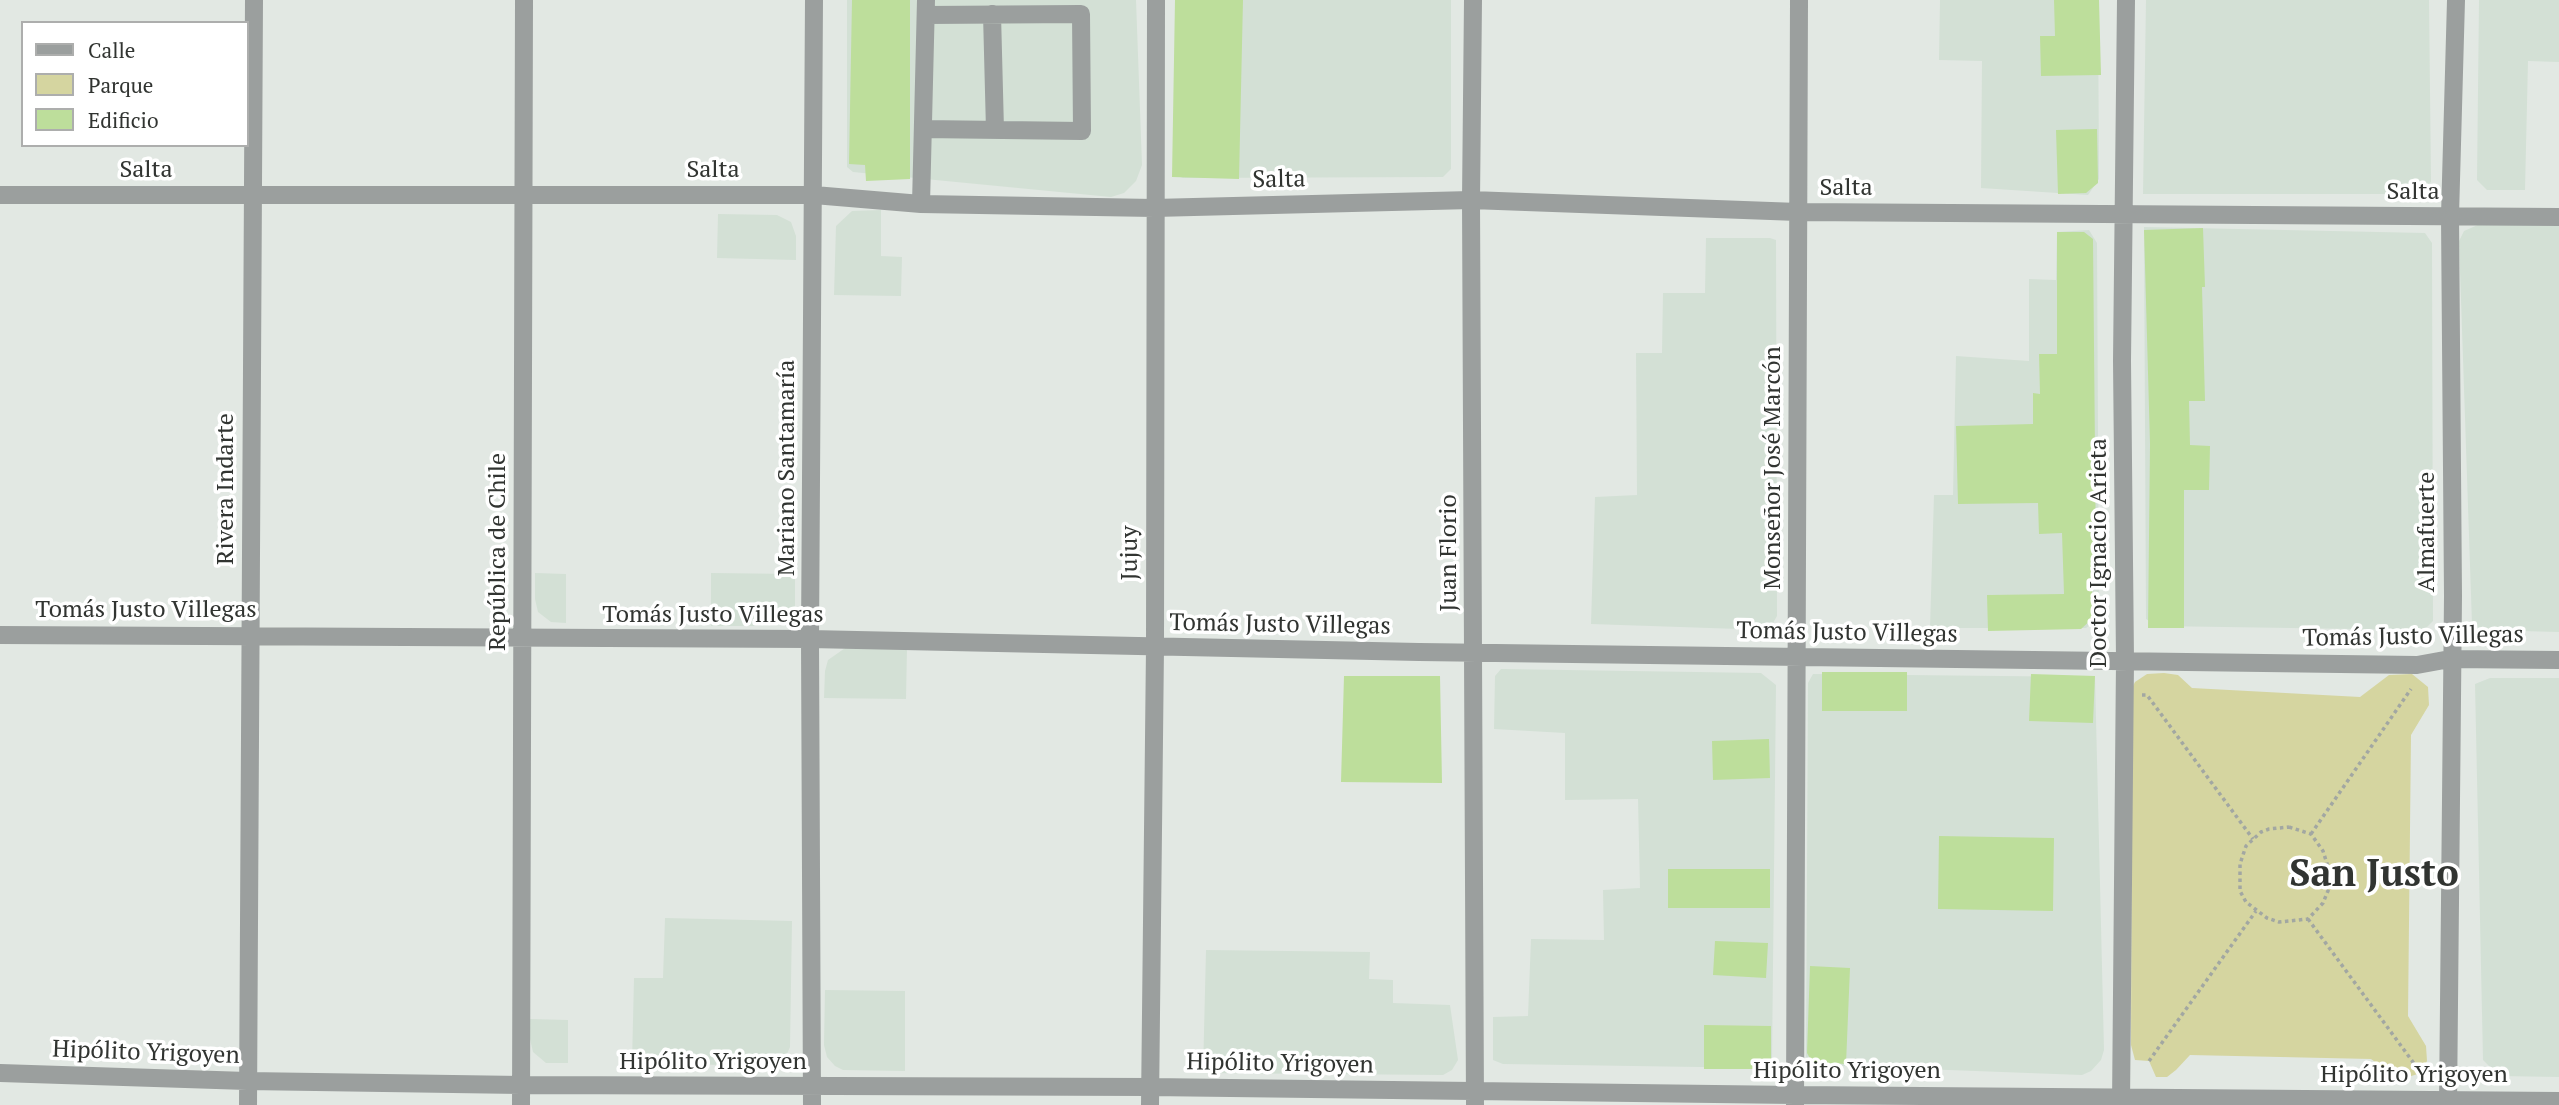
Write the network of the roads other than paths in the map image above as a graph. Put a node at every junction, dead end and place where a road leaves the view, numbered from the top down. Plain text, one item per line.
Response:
1 (254, 0) edge
2 (524, 0) edge
3 (814, 0) edge
4 (1156, 0) edge
5 (1473, 0) edge
6 (1799, 0) edge
7 (2126, 0) edge
8 (2456, 0) edge
9 (926, 8) edge
10 (992, 14) junction
11 (923, 129) junction
12 (995, 130) junction
13 (252, 194) junction
14 (0, 195) edge
15 (524, 195) junction
16 (814, 195) junction
17 (1471, 200) junction
18 (921, 204) junction
19 (1154, 208) junction
20 (1798, 212) junction
21 (2124, 215) junction
22 (2450, 216) junction
23 (2559, 217) edge
24 (0, 635) edge
25 (249, 635) junction
26 (522, 639) junction
27 (810, 639) junction
28 (1155, 648) junction
29 (1474, 652) junction
30 (1797, 658) junction
31 (2450, 659) junction
32 (2124, 660) junction
33 (2559, 660) edge
34 (0, 1073) edge
35 (247, 1081) junction
36 (521, 1085) junction
37 (812, 1096) edge
38 (1150, 1096) edge
39 (1475, 1098) edge
40 (1795, 1100) edge
41 (2559, 1101) edge
42 (2121, 1102) edge
43 (2448, 1102) edge
44 (248, 1105) edge
45 (521, 1105) edge

1 - 13 street, Rivera Indarte
2 - 15 street, República de Chile
3 - 16 street, Mariano Santamaría
4 - 19 street, Jujuy
5 - 17 street, Juan Florio
6 - 20 street, Monseñor José Marcón
7 - 21 street, Doctor Ignacio Arieta
8 - 22 street, Almafuerte
9 - 10 street
9 - 11 street
10 - 12 street
10 - 12 street
11 - 12 street
11 - 18 street
13 - 14 street, Salta
13 - 15 street, Salta
13 - 25 street, Rivera Indarte
15 - 16 street, Salta
15 - 26 street, República de Chile
16 - 18 street, Salta
16 - 27 street, Mariano Santamaría
17 - 19 street, Salta
17 - 20 street, Salta
17 - 29 street, Juan Florio
18 - 19 street, Salta
19 - 28 street, Jujuy
20 - 21 street, Salta
20 - 30 street, Monseñor José Marcón
21 - 22 street, Salta
21 - 32 street, Doctor Ignacio Arieta
22 - 23 street, Salta
22 - 31 street, Almafuerte
24 - 25 street, Tomás Justo Villegas
25 - 26 street, Tomás Justo Villegas
25 - 35 street, Rivera Indarte
26 - 27 street, Tomás Justo Villegas
26 - 36 street, República de Chile
27 - 28 street, Tomás Justo Villegas
27 - 37 street, Mariano Santamaría
28 - 29 street, Tomás Justo Villegas
28 - 38 street, Jujuy
29 - 30 street, Tomás Justo Villegas
29 - 39 street, Juan Florio
30 - 32 street, Tomás Justo Villegas
30 - 40 street, Monseñor José Marcón
31 - 32 street, Tomás Justo Villegas
31 - 33 street, Tomás Justo Villegas
31 - 43 street, Almafuerte
32 - 42 street, Doctor Ignacio Arieta
34 - 35 street, Hipólito Yrigoyen
35 - 36 street, Hipólito Yrigoyen
35 - 44 street, Rivera Indarte
36 - 37 street, Hipólito Yrigoyen
36 - 45 street, República de Chile
37 - 38 street, Hipólito Yrigoyen
38 - 39 street, Hipólito Yrigoyen
39 - 40 street, Hipólito Yrigoyen
40 - 42 street, Hipólito Yrigoyen
41 - 43 street, Hipólito Yrigoyen
42 - 43 street, Hipólito Yrigoyen

